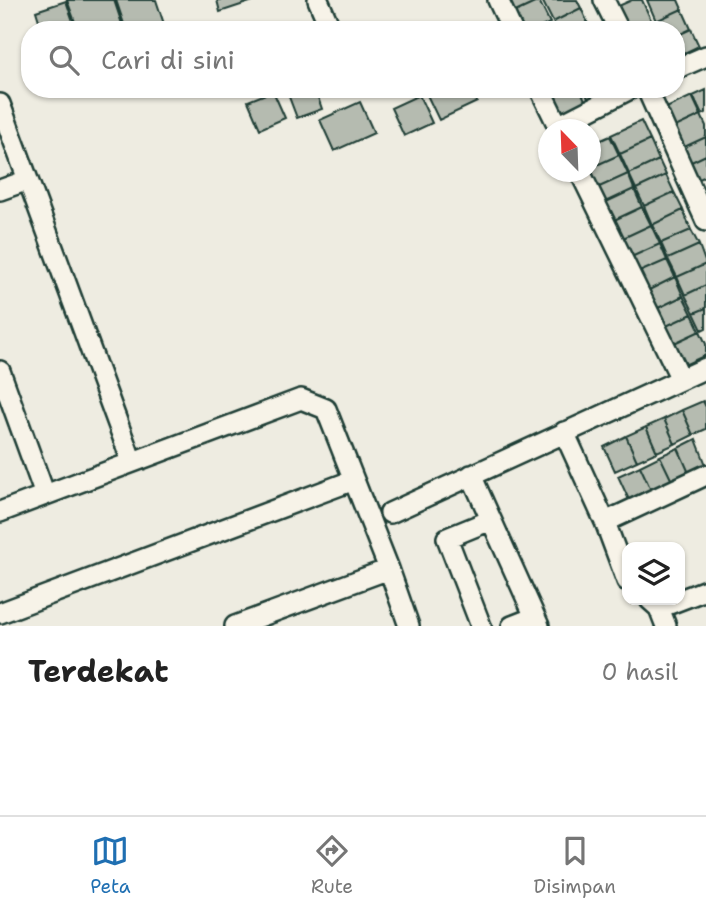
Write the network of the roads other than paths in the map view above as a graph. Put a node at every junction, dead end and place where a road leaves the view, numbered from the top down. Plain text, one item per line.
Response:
1 (318, 0) edge
2 (498, 0) edge
3 (604, 0) edge
4 (327, 21) edge
5 (508, 21) edge
6 (614, 21) edge
7 (706, 56) edge
8 (685, 65) edge
9 (544, 98) edge
10 (613, 98) edge
11 (651, 98) edge
12 (0, 104) edge
13 (555, 119) edge
14 (574, 119) edge
15 (28, 180) junction
16 (585, 182) edge
17 (0, 190) edge
18 (706, 221) edge
19 (706, 368) edge
20 (0, 372) edge
21 (681, 379) junction
22 (564, 432) junction
23 (132, 462) junction
24 (471, 475) junction
25 (706, 475) edge
26 (354, 480) junction
27 (45, 495) junction
28 (0, 512) edge
29 (390, 513) dead end
30 (491, 520) junction
31 (605, 522) junction
32 (622, 568) edge
33 (389, 569) junction
34 (706, 590) edge
35 (658, 611) edge
36 (0, 613) edge
37 (537, 622) edge
38 (234, 626) edge
39 (409, 626) edge
40 (481, 626) edge
41 (512, 626) edge

1 - 4 street
2 - 5 street
3 - 6 street
7 - 8 street
9 - 13 street
10 - 14 street
11 - 18 street
12 - 15 street
15 - 17 street
15 - 23 street
16 - 21 street
19 - 21 street
20 - 27 street
21 - 22 street
22 - 24 street
22 - 31 street
23 - 26 street
23 - 27 street
24 - 29 street
24 - 30 street
25 - 31 street
26 - 33 street
26 - 36 street
27 - 28 street
30 - 37 street
30 - 40 street
31 - 32 street
33 - 38 street
33 - 39 street
34 - 35 street
37 - 41 street

